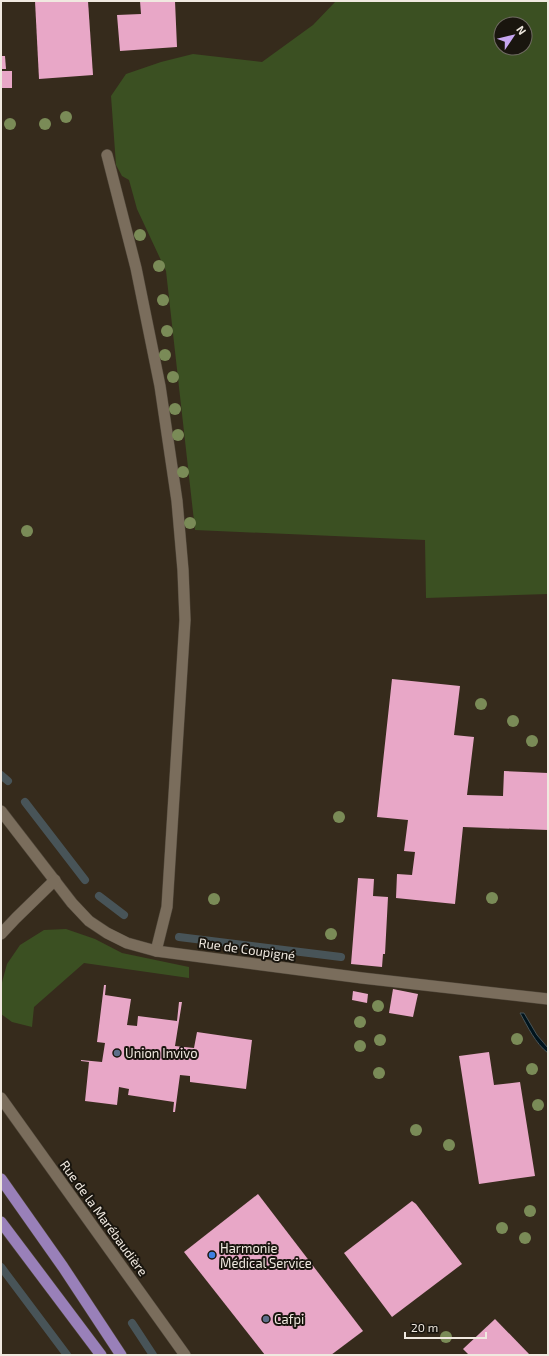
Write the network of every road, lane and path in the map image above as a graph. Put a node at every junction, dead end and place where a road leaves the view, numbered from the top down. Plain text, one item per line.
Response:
1 (107, 155) dead end
2 (1, 810) edge
3 (55, 880) junction
4 (1, 934) edge
5 (156, 951) junction
6 (548, 999) edge
7 (1, 1098) edge
8 (1, 1179) edge
9 (1, 1222) edge
10 (100, 1355) edge
11 (121, 1355) edge
12 (185, 1355) edge

1 - 5 street
2 - 3 street, Rue de Coupigné
3 - 4 street
3 - 5 street, Rue de Coupigné
5 - 6 street, Rue de Coupigné
7 - 12 street, Rue de la Marébaudière
8 - 11 main road
9 - 10 main road

